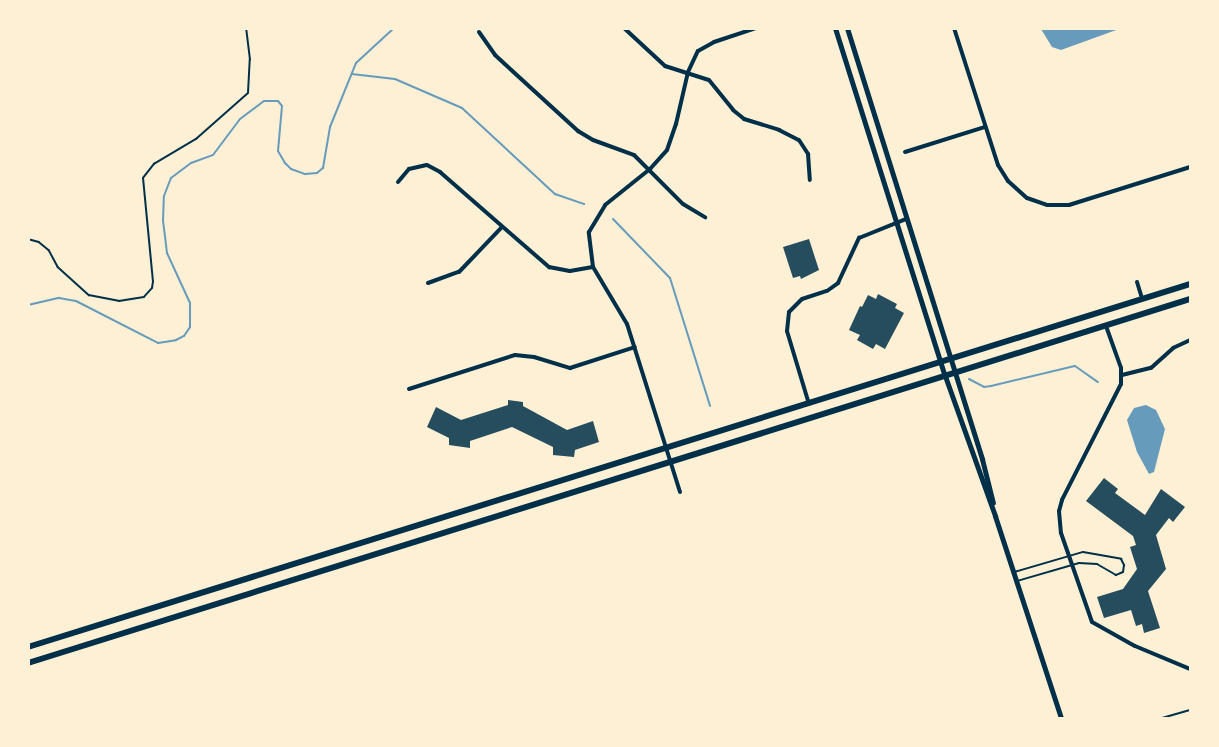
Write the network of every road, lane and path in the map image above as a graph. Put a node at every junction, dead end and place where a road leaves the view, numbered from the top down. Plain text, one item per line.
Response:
1 (246, 28) edge
2 (624, 28) edge
3 (756, 28) edge
4 (836, 28) edge
5 (847, 28) edge
6 (954, 28) edge
7 (479, 32) dead end
8 (688, 72) junction
9 (985, 127) junction
10 (906, 152) dead end
11 (1191, 167) edge
12 (650, 169) junction
13 (810, 180) dead end
14 (398, 182) dead end
15 (705, 217) dead end
16 (906, 219) junction
17 (896, 223) junction
18 (501, 228) junction
19 (28, 238) edge
20 (593, 267) junction
21 (1137, 282) dead end
22 (428, 283) dead end
23 (1191, 284) edge
24 (1143, 299) junction
25 (1191, 299) edge
26 (1106, 326) junction
27 (1191, 340) edge
28 (635, 347) junction
29 (951, 359) junction
30 (940, 363) junction
31 (955, 372) junction
32 (1122, 375) junction
33 (945, 376) junction
34 (409, 389) dead end
35 (809, 405) junction
36 (667, 449) junction
37 (671, 462) junction
38 (680, 492) dead end
39 (995, 516) junction
40 (1068, 555) junction
41 (1071, 565) junction
42 (1014, 572) junction
43 (1017, 582) junction
44 (28, 647) edge
45 (28, 663) edge
46 (1191, 669) edge
47 (1191, 710) edge
48 (1061, 718) edge
49 (1162, 718) edge

1 - 19 path
2 - 8 street
3 - 8 street
4 - 17 main road
5 - 16 main road
6 - 9 street
7 - 12 street
8 - 12 street
8 - 13 street
9 - 10 street
9 - 11 street
12 - 15 street
12 - 20 street
14 - 18 street
16 - 17 street
16 - 29 main road
17 - 30 main road
17 - 35 street
18 - 20 street
18 - 22 street
20 - 28 street
21 - 24 street
23 - 24 main road
24 - 29 main road
25 - 26 main road
26 - 31 main road
26 - 32 street
27 - 32 street
28 - 34 street
28 - 36 street
29 - 30 main road
29 - 31 main road
30 - 33 main road
30 - 35 main road
31 - 33 main road
31 - 39 main road
32 - 40 street
33 - 37 main road
33 - 39 main road
35 - 36 main road
36 - 37 street
36 - 44 main road
37 - 38 street
37 - 45 main road
39 - 42 main road
40 - 41 street
40 - 41 lane
40 - 42 lane
41 - 43 lane
41 - 46 street
42 - 43 main road
43 - 48 main road
47 - 49 lane

